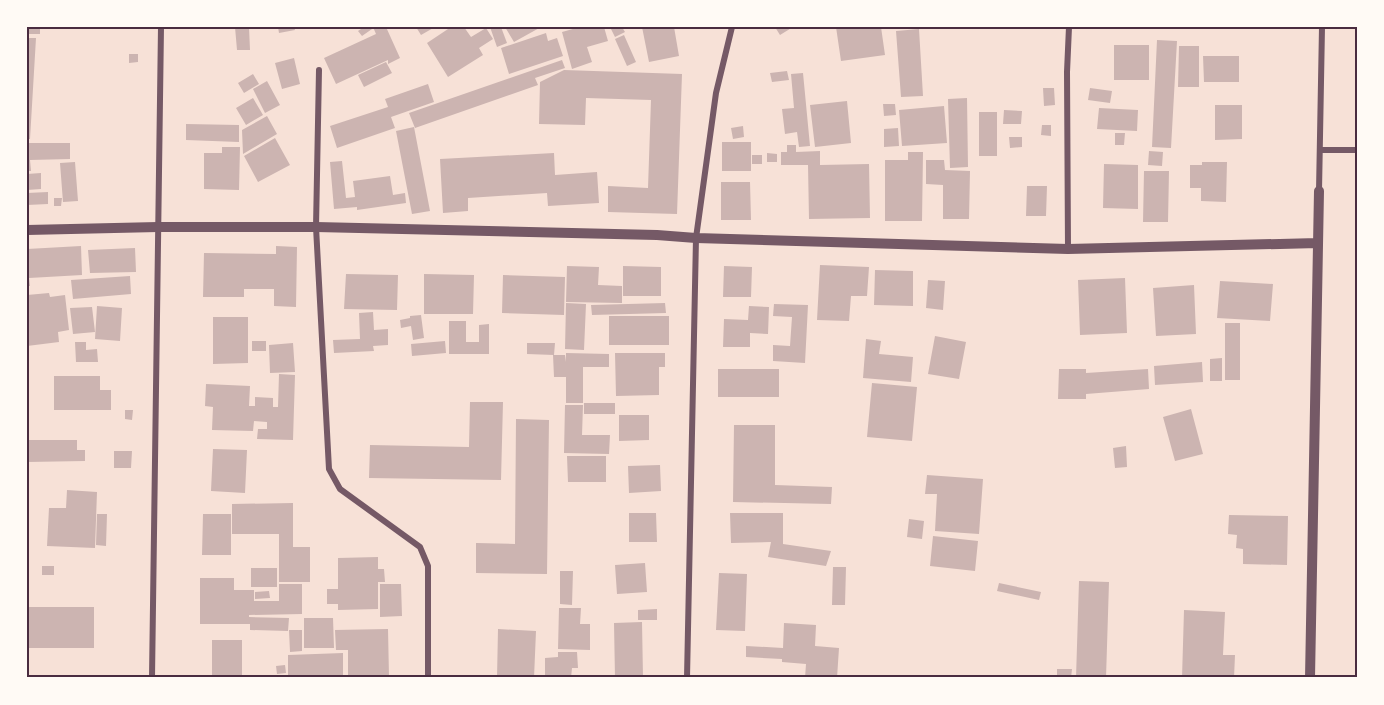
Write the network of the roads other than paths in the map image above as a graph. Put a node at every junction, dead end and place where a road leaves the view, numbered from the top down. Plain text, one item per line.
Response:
1 (161, 27) edge
2 (732, 27) edge
3 (1069, 27) edge
4 (1322, 27) edge
5 (319, 70) dead end
6 (1320, 150) junction
7 (1357, 150) edge
8 (1319, 192) joint
9 (158, 227) junction
10 (316, 227) junction
11 (27, 230) edge
12 (696, 237) junction
13 (1318, 243) junction
14 (1068, 249) junction
15 (152, 678) edge
16 (428, 678) edge
17 (687, 678) edge
18 (1310, 678) edge

1 - 9 street
2 - 12 street
3 - 14 street
4 - 6 street
5 - 10 street
6 - 7 street
6 - 8 street
8 - 13 street
9 - 10 street
9 - 11 street
9 - 15 street
10 - 12 street
10 - 16 street
12 - 14 street
12 - 17 street
13 - 14 street
13 - 18 street

